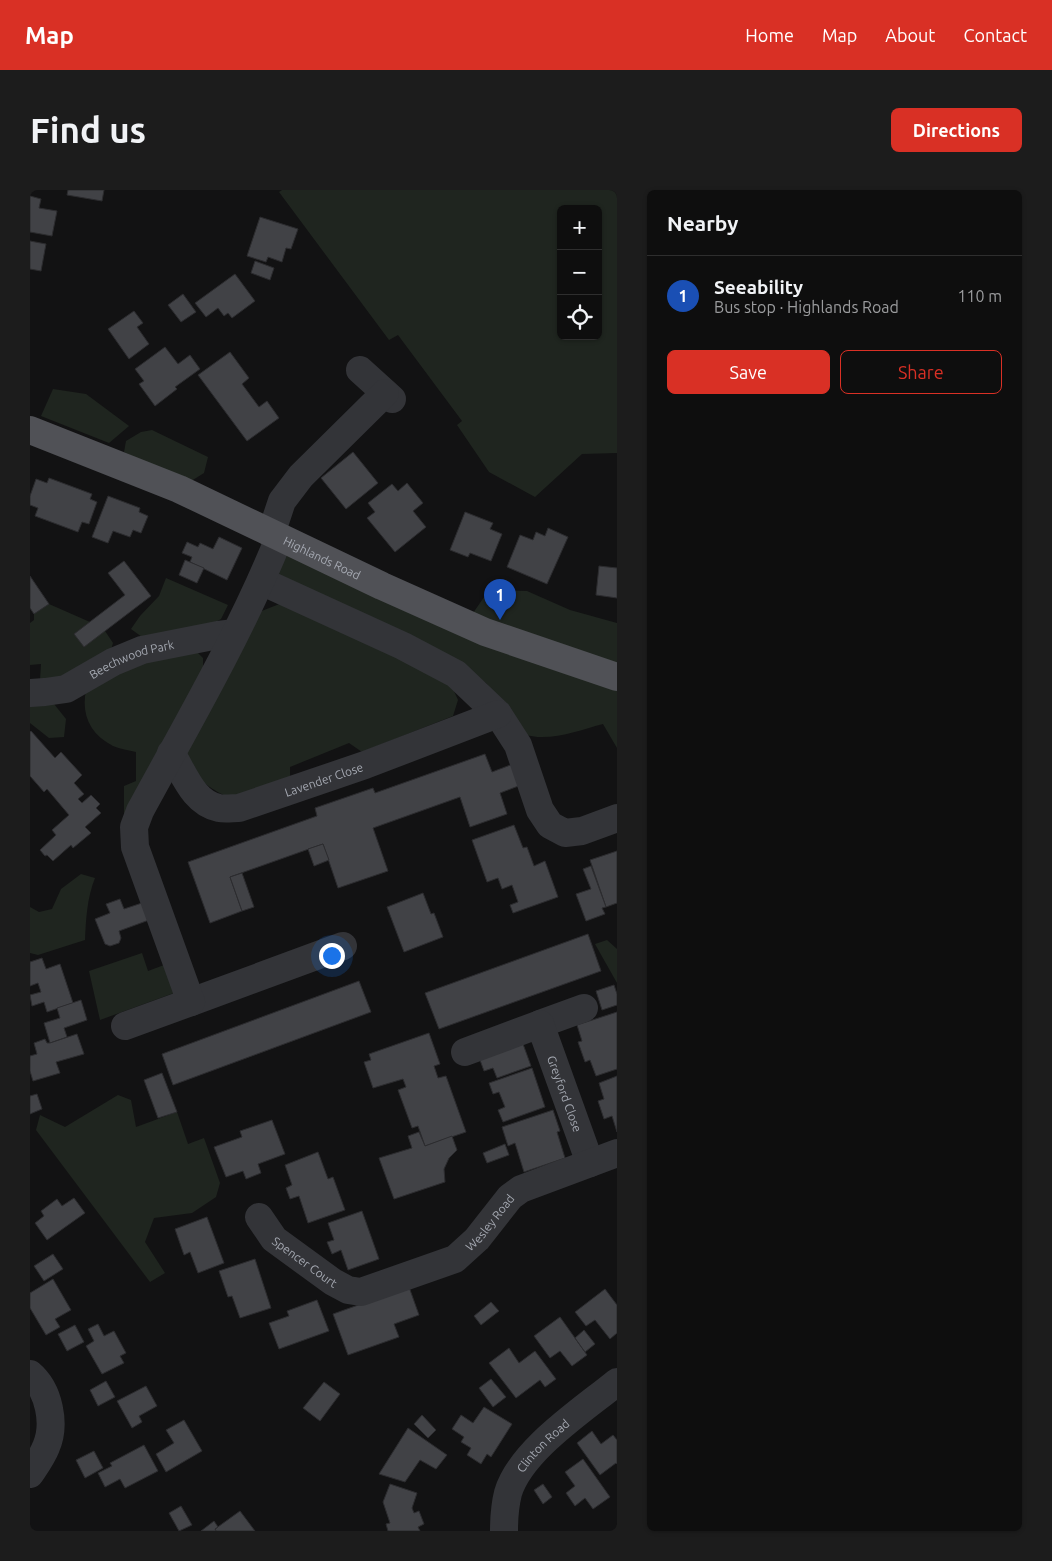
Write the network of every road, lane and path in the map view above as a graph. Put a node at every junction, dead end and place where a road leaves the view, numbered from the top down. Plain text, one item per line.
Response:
1 (360, 370) dead end
2 (30, 430) edge
3 (275, 536) junction
4 (261, 582) junction
5 (235, 634) junction
6 (617, 677) edge
7 (30, 693) edge
8 (498, 714) junction
9 (171, 753) junction
10 (617, 818) edge
11 (343, 946) dead end
12 (191, 1002) junction
13 (584, 1008) dead end
14 (540, 1024) junction
15 (125, 1026) dead end
16 (465, 1052) dead end
17 (617, 1153) edge
18 (590, 1163) junction
19 (259, 1216) dead end
20 (361, 1292) joint
21 (30, 1374) edge
22 (617, 1382) edge
23 (30, 1474) edge
24 (504, 1531) edge

1 - 3 street
2 - 3 main road, Highlands Road
3 - 4 street
3 - 6 main road, Highlands Road
4 - 5 street
4 - 8 street
5 - 7 street, Beechwood Park
5 - 9 street
8 - 9 street, Lavender Close
8 - 10 street
9 - 12 street
11 - 12 street
12 - 15 street
13 - 14 street
14 - 16 street
14 - 18 street, Greyford Close
17 - 18 street, Wesley Road
18 - 20 street, Wesley Road
19 - 20 street, Spencer Court
21 - 23 street
22 - 24 street, Clinton Road

